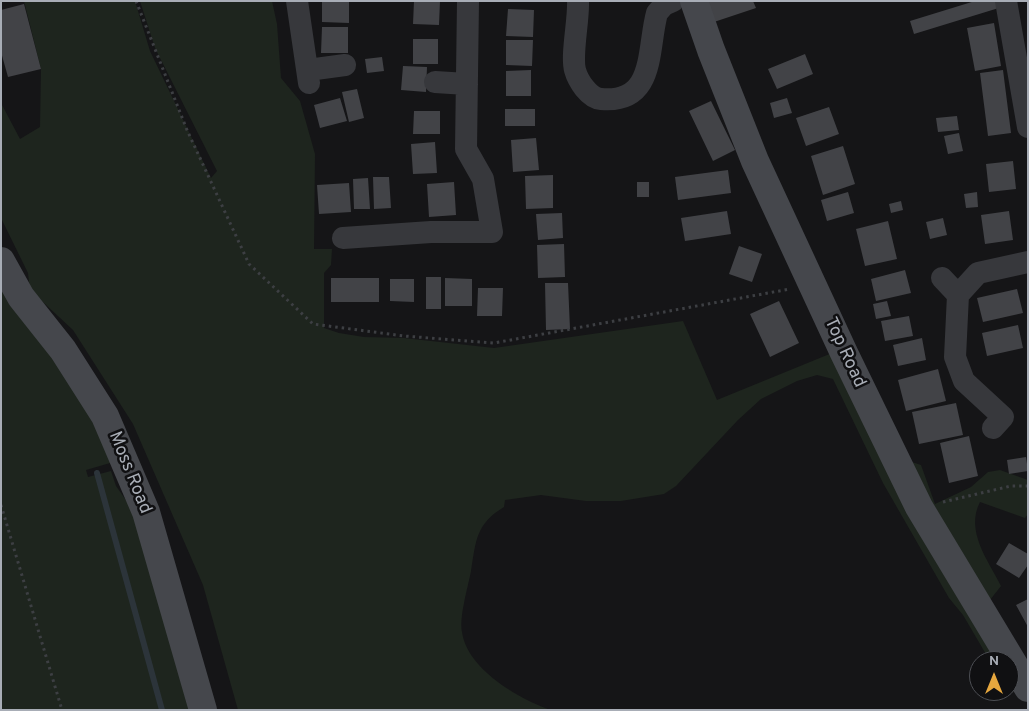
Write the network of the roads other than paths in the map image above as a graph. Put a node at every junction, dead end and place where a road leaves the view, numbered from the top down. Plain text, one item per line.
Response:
1 (296, 1) edge
2 (468, 1) edge
3 (578, 1) edge
4 (673, 1) edge
5 (694, 1) edge
6 (1006, 1) edge
7 (345, 65) dead end
8 (435, 82) dead end
9 (468, 84) junction
10 (1028, 127) edge
11 (343, 238) dead end
12 (1, 262) edge
13 (1028, 262) edge
14 (942, 278) dead end
15 (958, 295) junction
16 (1003, 418) dead end
17 (1028, 688) edge
18 (203, 710) edge

1 - 7 street
2 - 9 street
3 - 4 street
5 - 17 street, Top Road
6 - 10 street
8 - 9 street
9 - 11 street
12 - 18 street, Moss Road
13 - 15 street
14 - 15 street
15 - 16 street

